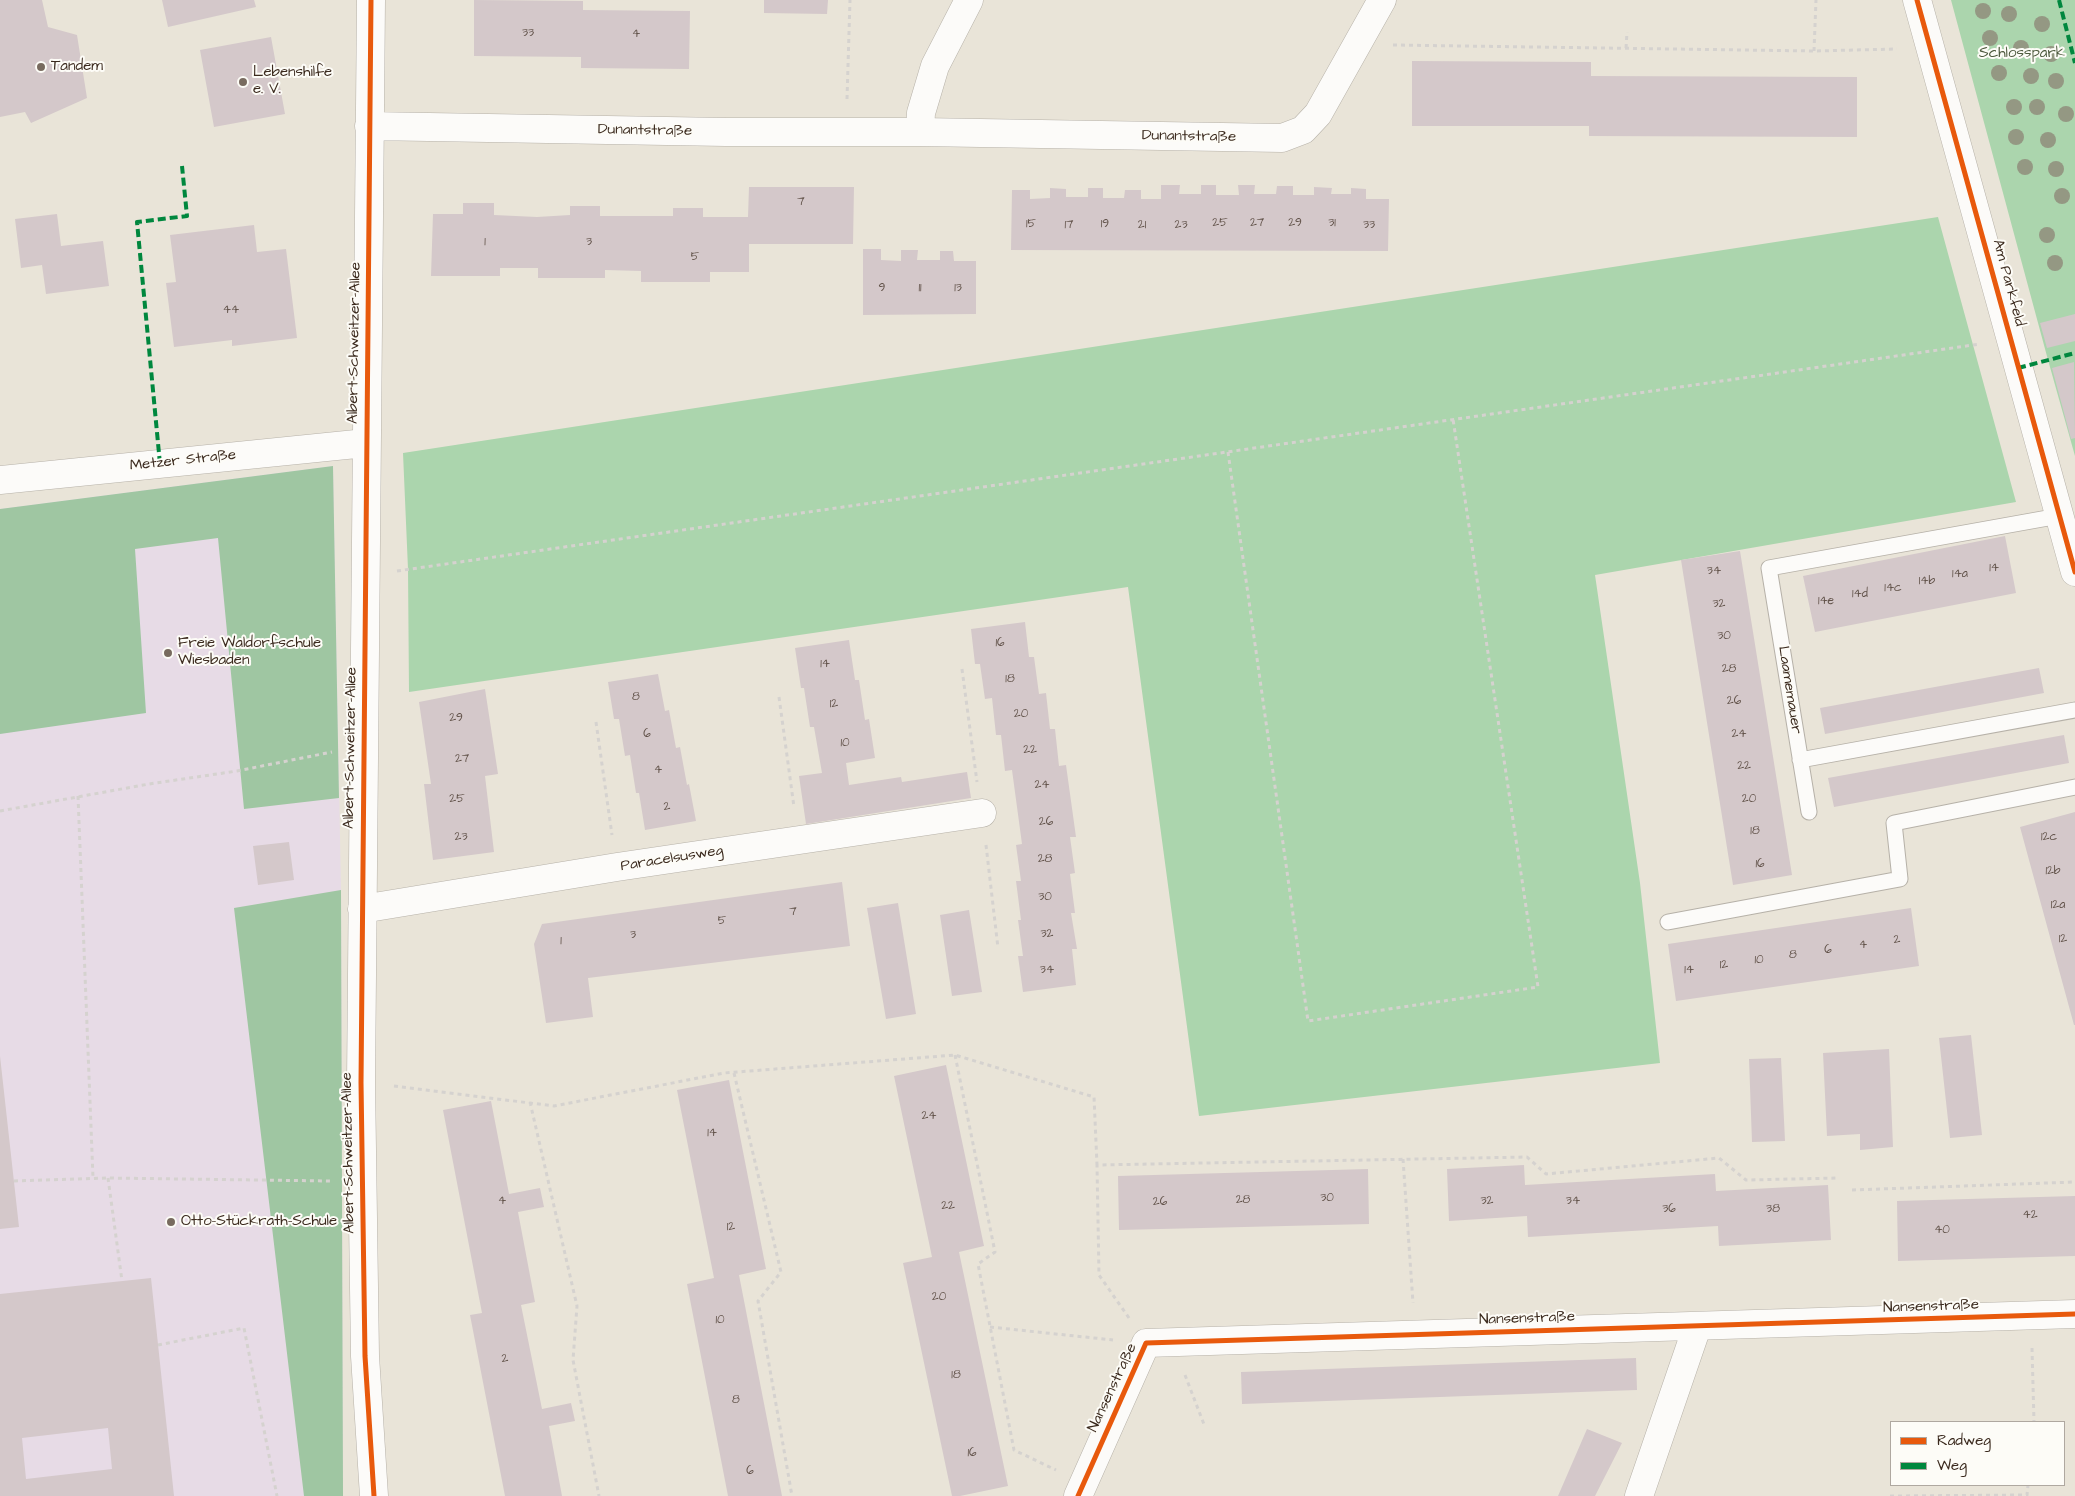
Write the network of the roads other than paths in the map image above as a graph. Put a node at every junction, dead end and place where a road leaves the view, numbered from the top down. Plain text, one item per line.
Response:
1 (371, 0) edge
2 (969, 0) edge
3 (1382, 0) edge
4 (1917, 0) edge
5 (370, 126) junction
6 (920, 132) junction
7 (366, 443) junction
8 (0, 480) edge
9 (2059, 516) junction
10 (2075, 572) edge
11 (2075, 710) edge
12 (1800, 760) junction
13 (2075, 787) edge
14 (1808, 812) dead end
15 (982, 813) road end
16 (362, 909) junction
17 (1668, 922) dead end
18 (2075, 1314) edge
19 (1697, 1327) junction
20 (1081, 1490) edge
21 (374, 1496) edge
22 (1639, 1496) edge

1 - 5 street, Albert-Schweitzer-Allee
2 - 6 street
3 - 6 street, Dunantstraße
4 - 9 street, Am Parkfeld
5 - 6 street, Dunantstraße
5 - 7 street, Albert-Schweitzer-Allee
7 - 8 street, Metzer Straße
7 - 16 street, Albert-Schweitzer-Allee
9 - 10 street, Am Parkfeld
9 - 12 lane, Laamemauer
11 - 12 lane
12 - 14 lane, Laamemauer
13 - 17 lane
15 - 16 street, Paracelsusweg
16 - 21 street, Albert-Schweitzer-Allee
18 - 19 street, Nansenstraße
19 - 20 street, Nansenstraße
19 - 22 street

